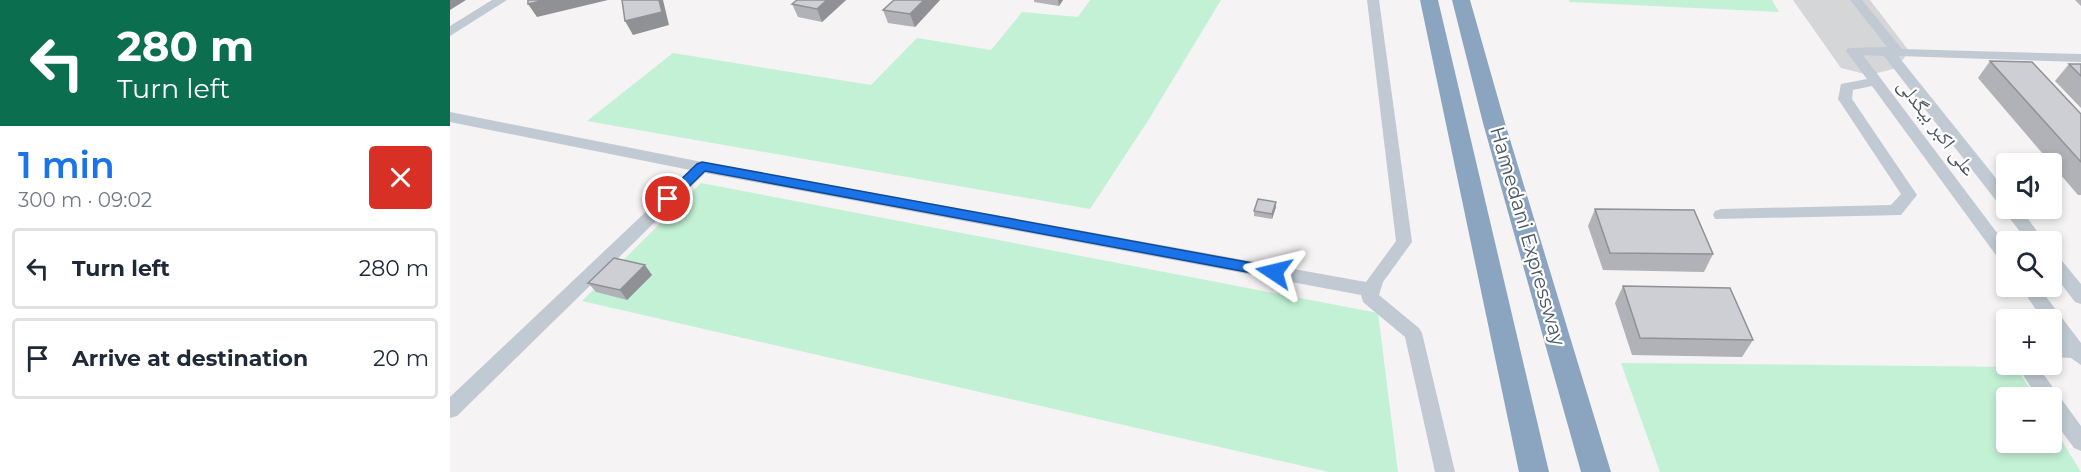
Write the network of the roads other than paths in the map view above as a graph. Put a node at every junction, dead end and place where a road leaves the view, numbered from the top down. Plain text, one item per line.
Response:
1 (501, 0) edge
2 (1372, 0) edge
3 (1429, 0) edge
4 (1461, 0) edge
5 (1856, 0) edge
6 (450, 32) edge
7 (1893, 52) junction
8 (2081, 58) edge
9 (1875, 81) junction
10 (450, 117) edge
11 (702, 167) junction
12 (1996, 188) edge
13 (1721, 215) dead end
14 (2019, 219) edge
15 (2029, 231) edge
16 (1996, 243) edge
17 (2062, 273) edge
18 (1366, 289) dead end
19 (2036, 297) edge
20 (2081, 297) edge
21 (2062, 351) edge
22 (2079, 354) edge
23 (450, 410) edge
24 (2062, 416) edge
25 (2081, 442) edge
26 (1445, 472) edge
27 (1534, 472) edge
28 (1596, 472) edge

1 - 6 lane
2 - 26 lane
3 - 27 highway, Hamedani Expressway
4 - 28 highway, Hamedani Expressway
5 - 7 lane, علی اکبر بیگدلی
7 - 8 lane
7 - 9 lane, علی اکبر بیگدلی
7 - 12 lane, علی اکبر بیگدلی
9 - 13 lane
9 - 16 lane, علی اکبر بیگدلی
10 - 11 lane
11 - 18 lane
11 - 23 lane
14 - 15 lane
17 - 20 lane
19 - 22 lane
21 - 22 lane
24 - 25 lane

